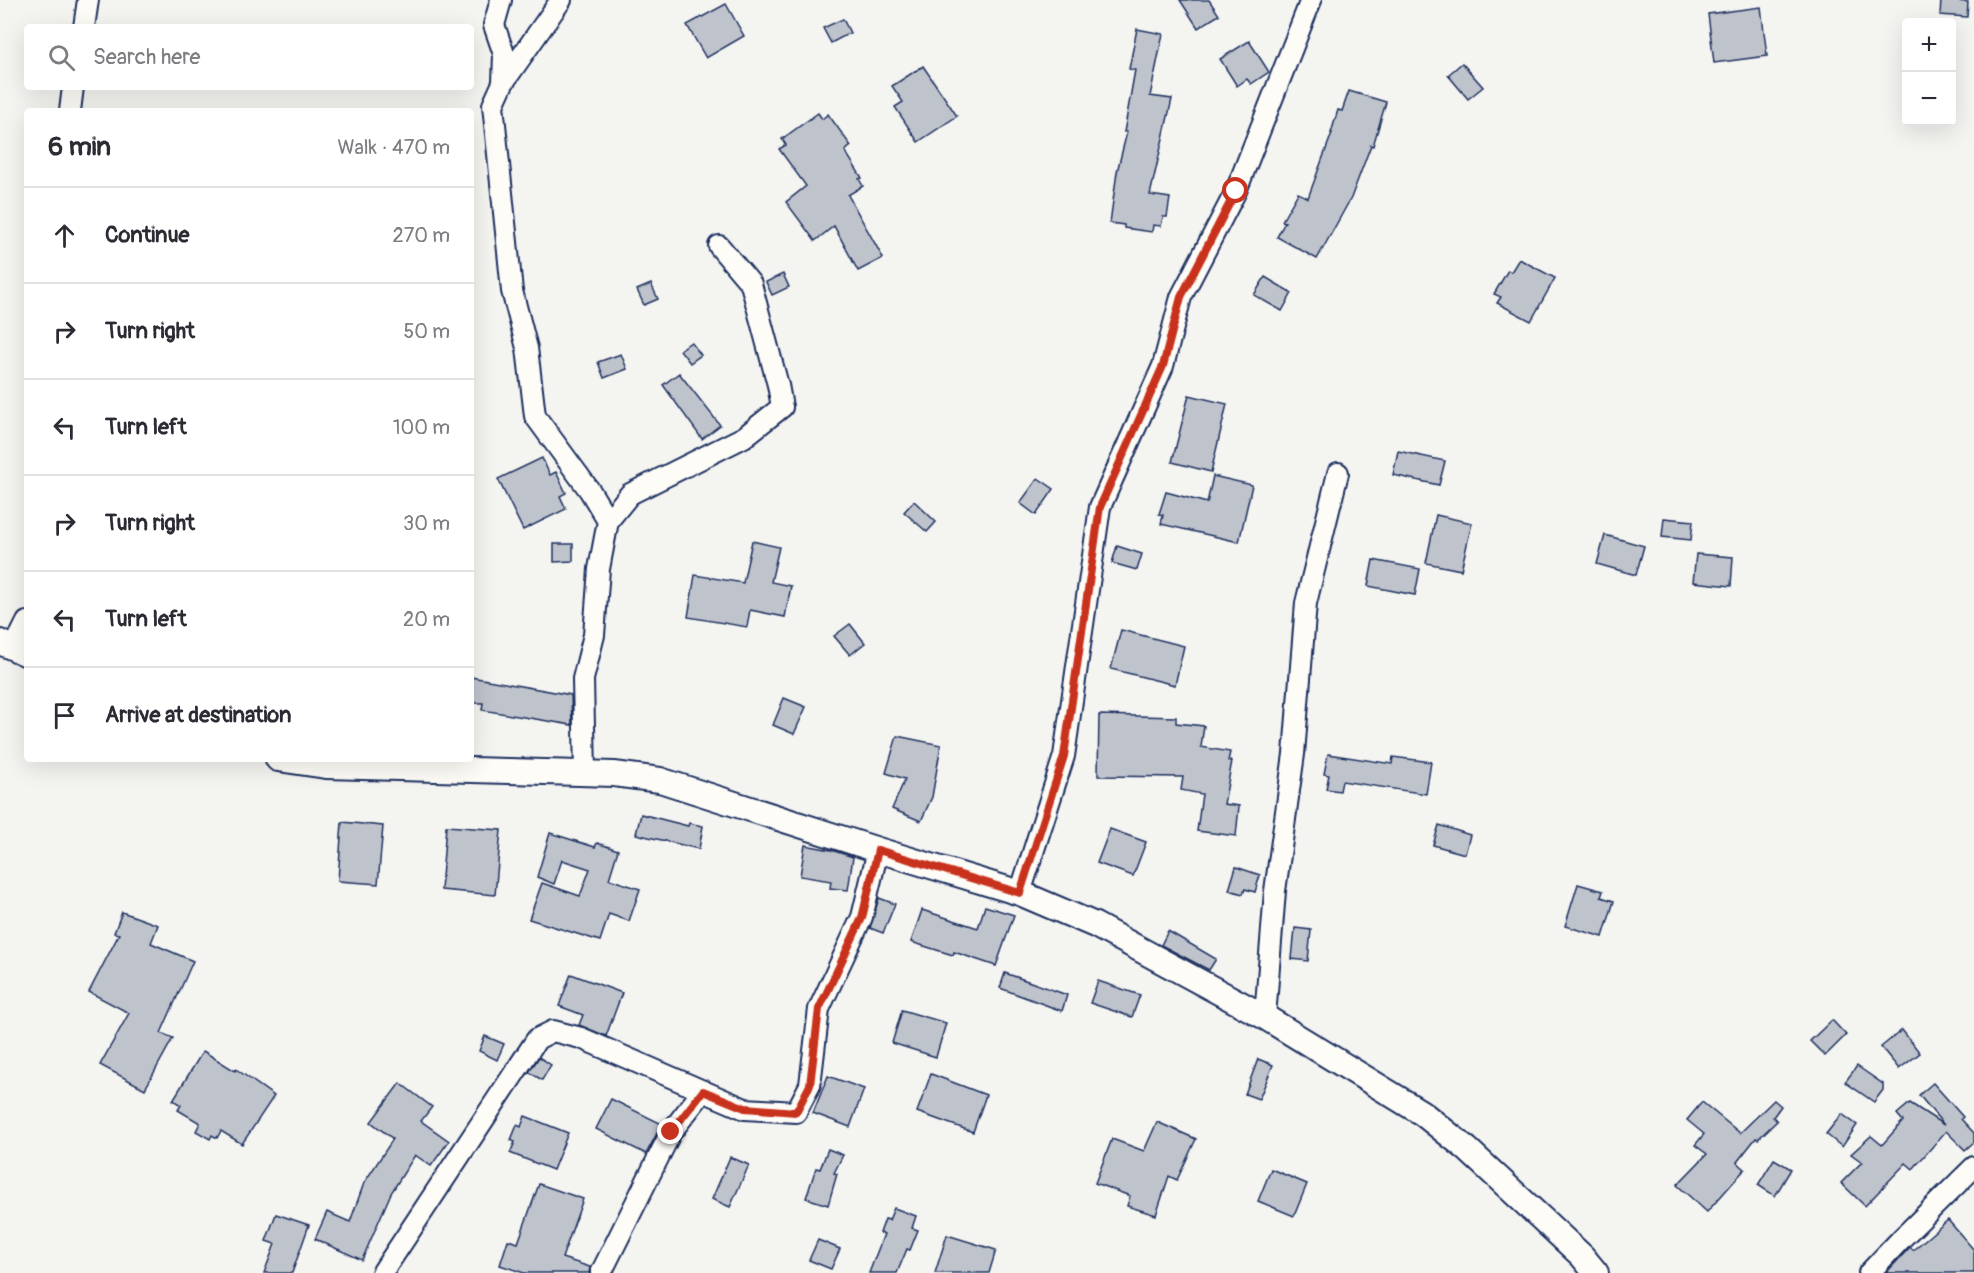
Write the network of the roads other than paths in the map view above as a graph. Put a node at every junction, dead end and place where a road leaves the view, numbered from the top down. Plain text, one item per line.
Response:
1 (88, 0) edge
2 (501, 0) edge
3 (561, 0) edge
4 (1310, 0) edge
5 (84, 24) edge
6 (503, 83) junction
7 (73, 90) edge
8 (70, 108) edge
9 (719, 246) dead end
10 (1338, 473) dead end
11 (608, 521) junction
12 (24, 628) edge
13 (14, 648) edge
14 (299, 762) edge
15 (585, 774) junction
16 (878, 850) junction
17 (1020, 893) junction
18 (1265, 1017) junction
19 (703, 1091) junction
20 (1974, 1167) edge
21 (382, 1273) edge
22 (600, 1273) edge
23 (1596, 1273) edge
24 (1869, 1273) edge

1 - 5 street
2 - 6 street
3 - 6 street
4 - 17 street
6 - 11 street
7 - 8 street
9 - 11 street
10 - 18 street
11 - 15 street
12 - 13 street
14 - 15 street
15 - 16 street
16 - 17 street
16 - 19 street
17 - 18 street
18 - 23 street
19 - 21 street
19 - 22 street
20 - 24 street

